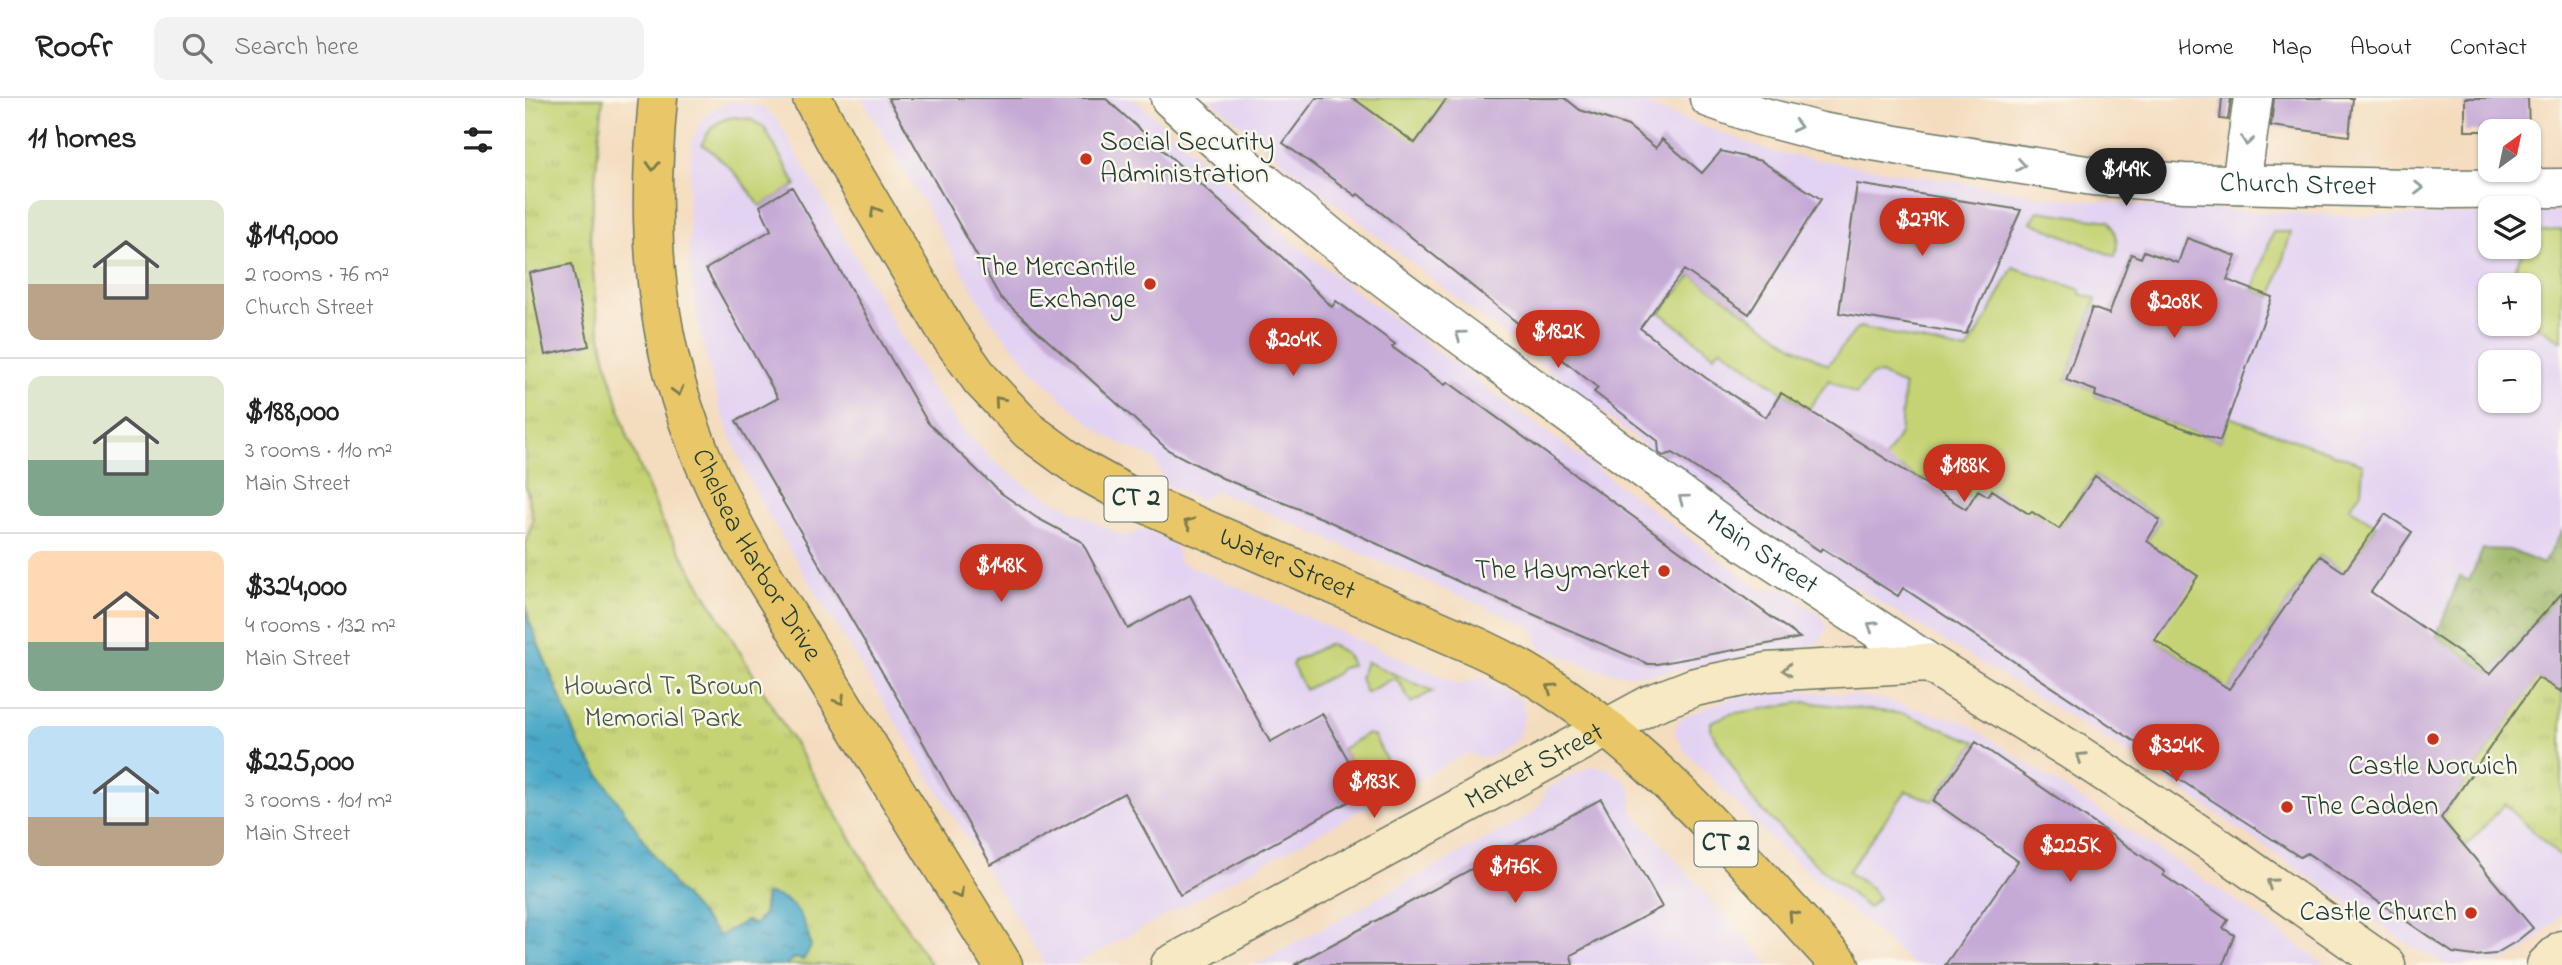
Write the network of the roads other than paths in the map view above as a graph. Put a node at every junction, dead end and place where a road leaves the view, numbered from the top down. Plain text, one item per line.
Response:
1 (658, 98) edge
2 (812, 98) edge
3 (1170, 98) edge
4 (1709, 98) edge
5 (2253, 98) edge
6 (2241, 184) junction
7 (2562, 188) edge
8 (1929, 663) junction
9 (1607, 728) junction
10 (2562, 950) edge
11 (1003, 965) edge
12 (1170, 965) edge
13 (1840, 965) edge
14 (2386, 965) edge
15 (2546, 965) edge

1 -> 11 highway, Chelsea Harbor Drive
9 -> 2 highway, Water Street / CT 2
8 -> 3 street, Main Street
4 -> 6 street, Church Street
5 -> 6 street
6 -> 7 street, Church Street
8 -> 9 main road, Market Street
14 -> 8 main road, Main Street
9 - 12 main road, Market Street
13 -> 9 highway, Water Street / CT 2
10 - 15 main road

